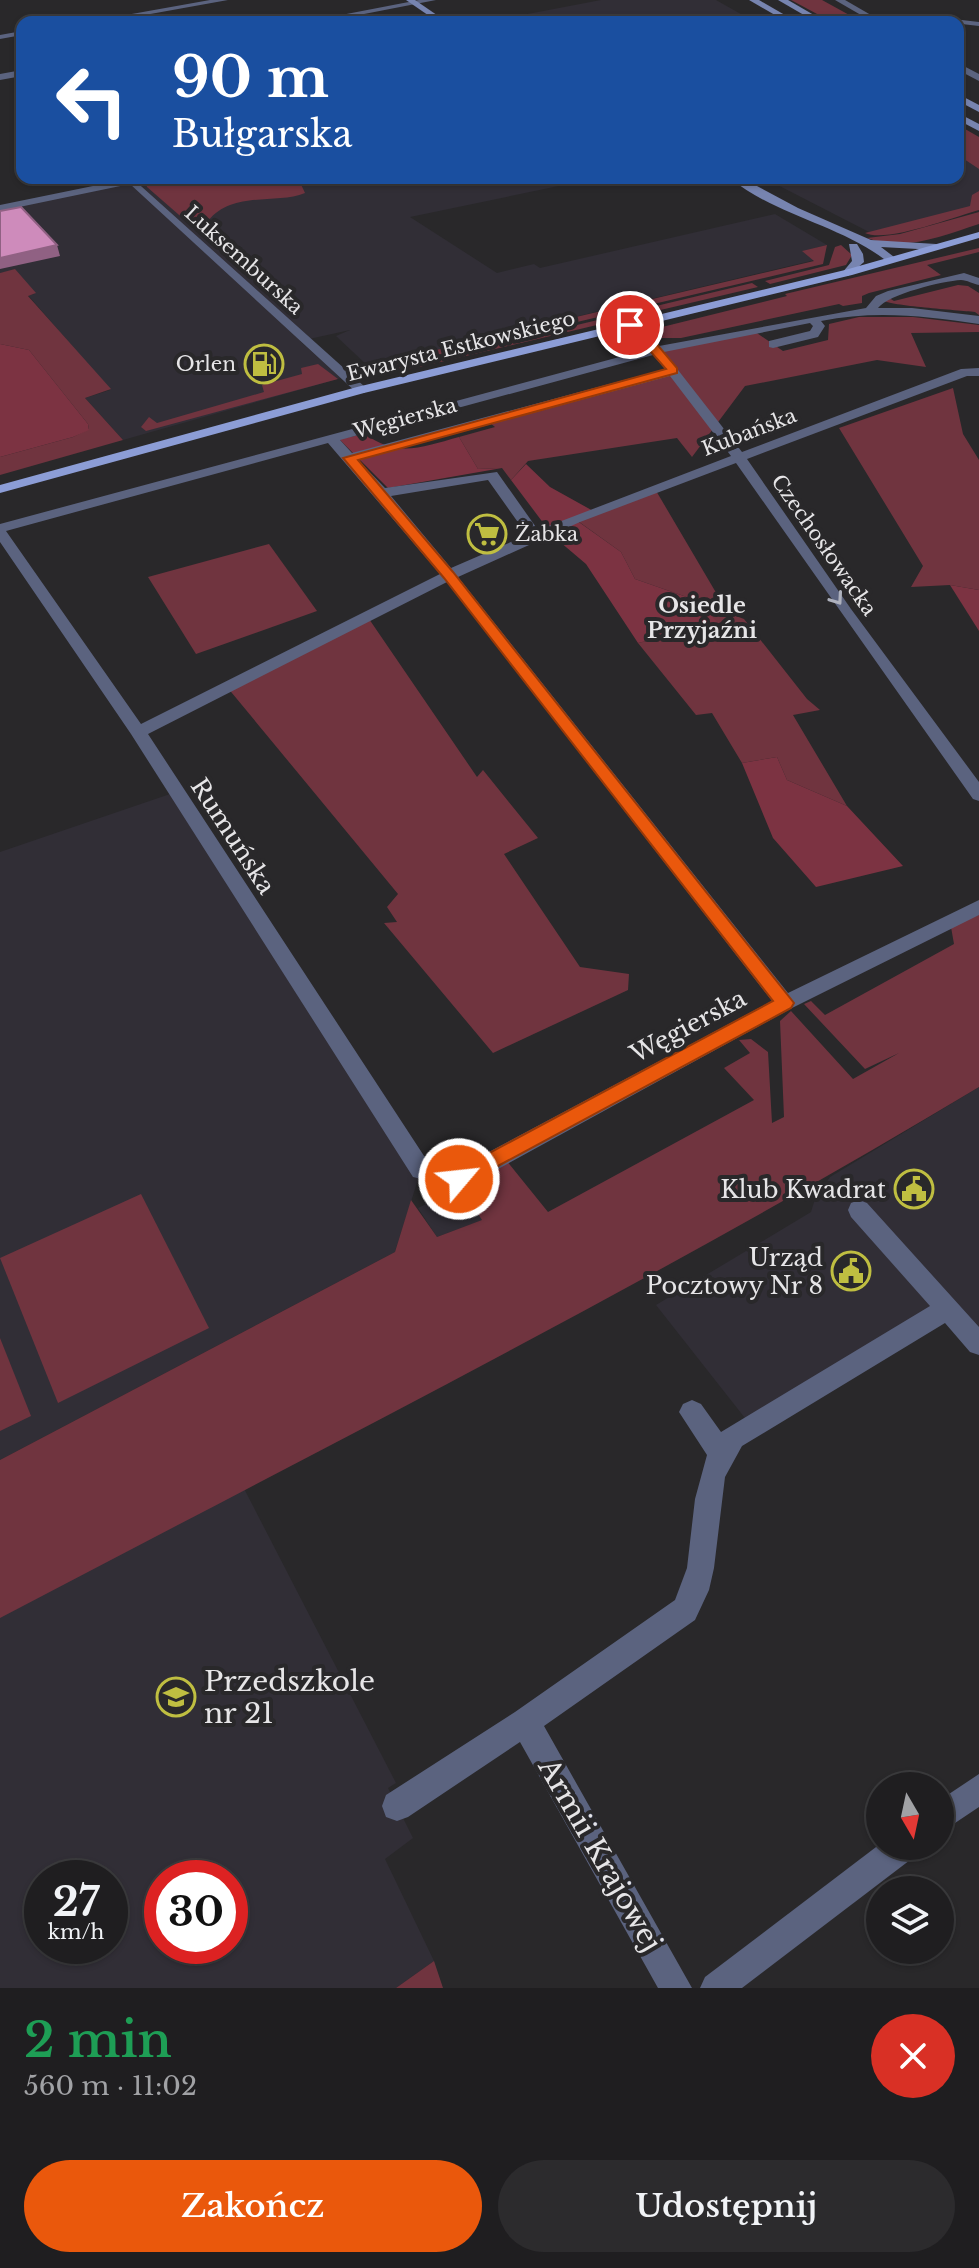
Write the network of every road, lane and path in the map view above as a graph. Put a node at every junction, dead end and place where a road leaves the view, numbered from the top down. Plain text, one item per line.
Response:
1 (224, 0) edge
2 (432, 0) edge
3 (753, 0) edge
4 (782, 0) edge
5 (839, 0) edge
6 (412, 2) edge
7 (127, 16) edge
8 (340, 16) edge
9 (434, 16) edge
10 (782, 16) edge
11 (811, 16) edge
12 (868, 16) edge
13 (117, 184) edge
14 (135, 184) edge
15 (746, 184) edge
16 (0, 208) edge
17 (803, 214) junction
18 (979, 235) edge
19 (869, 243) junction
20 (853, 246) junction
21 (936, 247) junction
22 (892, 260) junction
23 (848, 273) junction
24 (979, 282) edge
25 (870, 310) junction
26 (813, 319) junction
27 (979, 320) edge
28 (630, 325) junction
29 (773, 344) dead end
30 (657, 350) junction
31 (673, 371) junction
32 (979, 372) edge
33 (361, 390) junction
34 (331, 438) junction
35 (739, 457) junction
36 (350, 458) junction
37 (0, 489) edge
38 (381, 493) junction
39 (0, 530) edge
40 (536, 537) junction
41 (449, 575) junction
42 (138, 732) junction
43 (979, 795) edge
44 (979, 907) edge
45 (785, 1003) junction
46 (421, 1170) joint
47 (859, 1210) dead end
48 (947, 1309) junction
49 (979, 1344) edge
50 (692, 1412) dead end
51 (720, 1452) junction
52 (525, 1722) junction
53 (979, 1789) edge
54 (397, 1806) dead end
55 (954, 1808) edge
56 (885, 1860) edge
57 (676, 1988) edge
58 (716, 1988) edge

1 - 7 street
2 - 6 street
3 - 10 street
4 - 11 street
5 - 12 street
6 - 8 street
6 - 9 street
13 - 16 street, Luksemburska
14 - 33 street, Luksemburska
15 - 17 street
17 - 19 street
17 - 20 street
18 - 21 main road, Ewarysta Estkowskiego
19 - 21 street
19 - 22 street
20 - 22 street
20 - 23 street
21 - 22 main road, Ewarysta Estkowskiego
22 - 23 main road, Ewarysta Estkowskiego
23 - 28 main road, Ewarysta Estkowskiego
24 - 25 street, Węgierska
25 - 26 street, Węgierska
25 - 27 street, Węgierska
26 - 29 street
26 - 30 street, Węgierska
28 - 30 street, Czechosłowacka
28 - 33 main road, Ewarysta Estkowskiego
30 - 31 street, Czechosłowacka
30 - 34 street, Węgierska
31 - 35 street, Czechosłowacka
31 - 36 street, Węgierska
32 - 35 street, Kubańska
33 - 37 main road, Ewarysta Estkowskiego
34 - 36 street
34 - 39 street, Węgierska
35 - 40 street, Kubańska
35 -> 43 street, Czechosłowacka
36 - 38 street
38 - 40 street
38 - 41 street
39 - 42 street, Rumuńska
40 - 41 street, Kubańska
41 - 42 street, Kubańska
41 - 45 street
42 - 46 street, Rumuńska
44 - 45 street, Węgierska
45 - 46 street, Węgierska
47 - 48 street
48 - 49 street
48 - 51 street
50 - 51 street
51 - 52 street
52 - 54 street
52 - 57 street, Armii Krajowej
53 - 55 street
56 - 58 street

